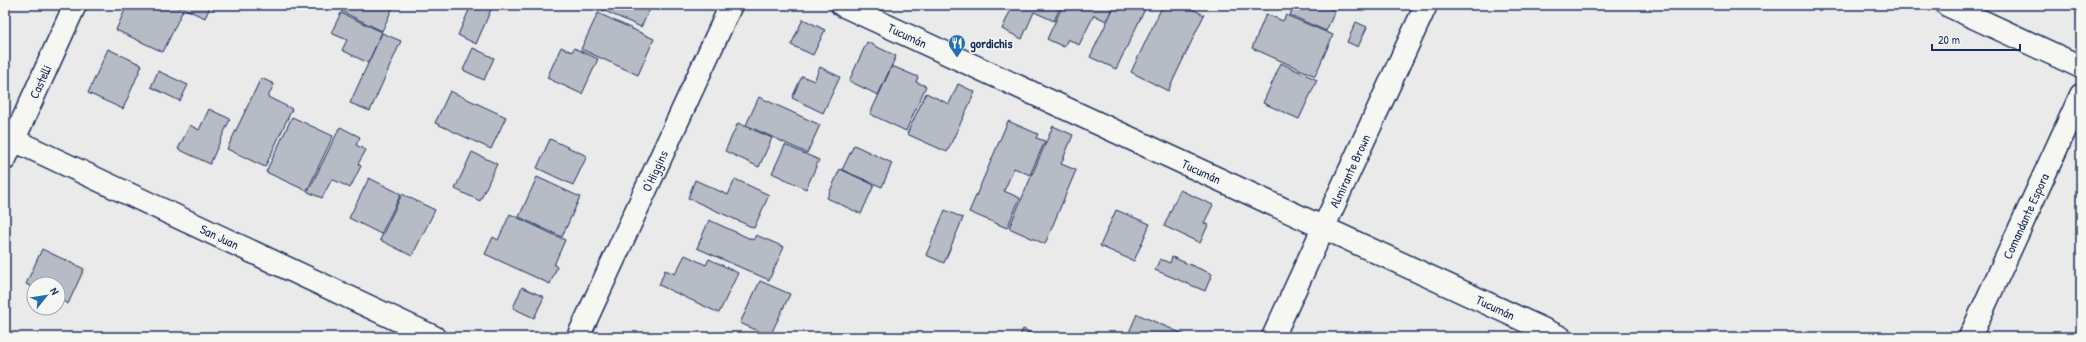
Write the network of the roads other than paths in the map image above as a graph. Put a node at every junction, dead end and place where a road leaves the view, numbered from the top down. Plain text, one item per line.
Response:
1 (75, 5) edge
2 (731, 5) edge
3 (842, 5) edge
4 (1426, 5) edge
5 (1947, 5) edge
6 (2081, 67) edge
7 (2081, 95) edge
8 (8, 145) edge
9 (1324, 228) junction
10 (434, 337) edge
11 (578, 337) edge
12 (1273, 337) edge
13 (1560, 337) edge
14 (1970, 337) edge

1 - 8 street, Castelli
2 - 11 street, O'Higgins
3 - 9 street, Tucumán
4 - 9 street, Almirante Brown
5 - 6 street
7 - 14 street, Comandante Espora
8 - 10 street, San Juan
9 - 12 street, Almirante Brown
9 - 13 street, Tucumán

